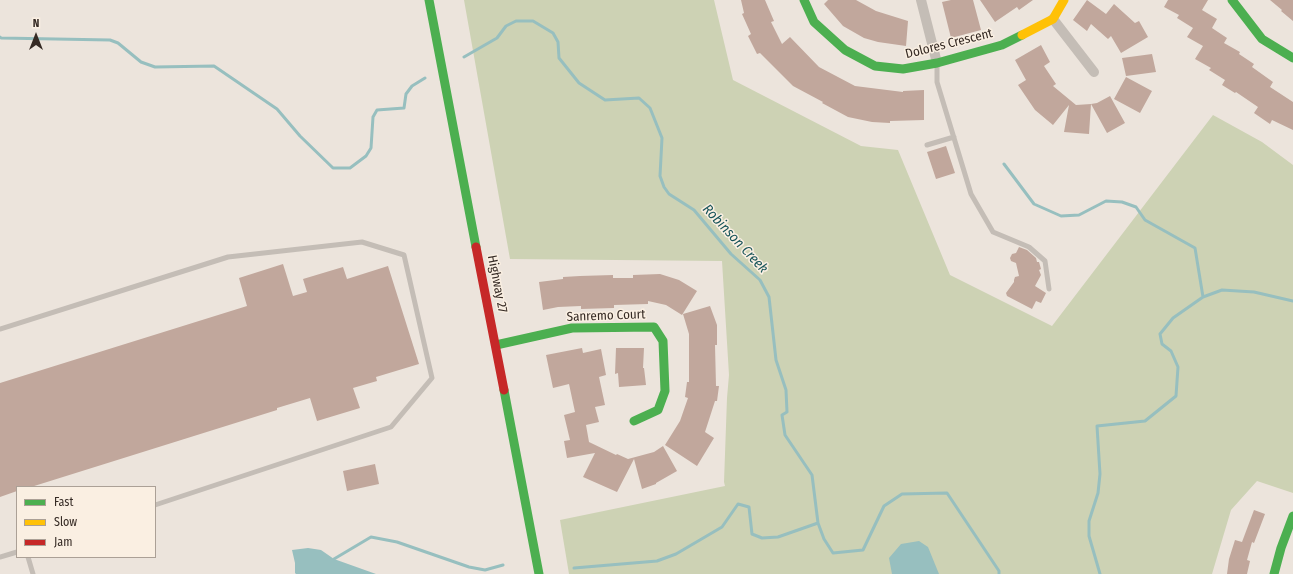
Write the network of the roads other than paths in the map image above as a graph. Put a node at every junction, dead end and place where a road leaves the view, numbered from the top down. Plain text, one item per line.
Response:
1 (429, 0) edge
2 (804, 0) edge
3 (921, 0) edge
4 (1064, 0) edge
5 (1232, 0) edge
6 (1053, 19) junction
7 (1293, 58) edge
8 (937, 63) junction
9 (1094, 72) dead end
10 (954, 137) junction
11 (927, 145) dead end
12 (1049, 289) dead end
13 (0, 329) edge
14 (496, 345) junction
15 (634, 422) dead end
16 (156, 506) edge
17 (1293, 516) edge
18 (16, 552) edge
19 (0, 557) edge
20 (28, 558) edge
21 (33, 574) edge
22 (539, 574) edge
23 (1274, 574) edge

1 - 14 street, Highway 27
2 - 8 street, Dolores Crescent
3 - 8 street
4 - 6 street
5 - 7 street
6 - 8 street, Dolores Crescent
6 - 9 street
8 - 10 lane
10 - 11 lane
10 - 12 lane
13 - 16 lane
14 - 15 street, Sanremo Court
14 - 22 street, Highway 27
17 - 23 street
18 - 19 lane
20 - 21 lane

